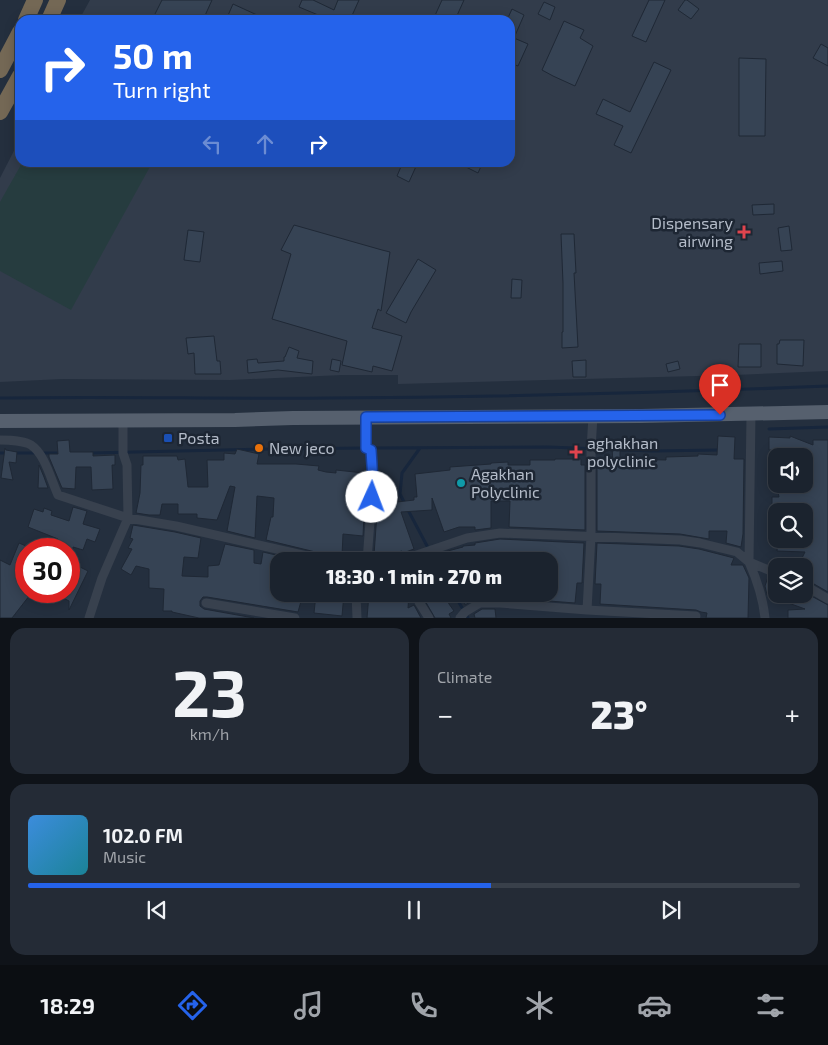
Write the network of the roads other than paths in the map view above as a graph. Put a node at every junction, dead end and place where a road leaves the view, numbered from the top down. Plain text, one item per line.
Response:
1 (35, 0) edge
2 (58, 0) edge
3 (28, 15) edge
4 (51, 15) edge
5 (15, 42) edge
6 (0, 70) edge
7 (15, 85) edge
8 (0, 112) edge
9 (828, 412) edge
10 (751, 414) junction
11 (593, 416) junction
12 (366, 417) junction
13 (123, 420) junction
14 (0, 421) edge
15 (0, 440) edge
16 (128, 518) junction
17 (591, 536) junction
18 (290, 552) edge
19 (368, 552) edge
20 (427, 552) edge
21 (749, 562) junction
22 (768, 570) edge
23 (813, 591) edge
24 (828, 599) edge
25 (356, 602) edge
26 (419, 602) edge
27 (206, 603) dead end
28 (588, 610) junction
29 (696, 616) dead end
30 (89, 618) edge
31 (295, 618) edge
32 (357, 618) edge
33 (429, 618) edge
34 (460, 618) edge
35 (764, 618) edge

1 - 3 highway
2 - 4 highway
5 - 6 highway
7 - 8 highway
9 - 10 main road
10 - 11 main road
10 - 21 street
11 - 12 main road
11 - 17 street
12 - 13 main road
12 - 19 street
13 - 14 main road
13 - 16 street
15 - 16 street
16 - 18 street
16 - 30 street
17 - 20 street
17 - 21 street
17 - 28 street
21 - 22 street
21 - 35 street
23 - 24 street
25 - 32 street
26 - 33 street
27 - 31 street
28 - 29 street
28 - 34 street

